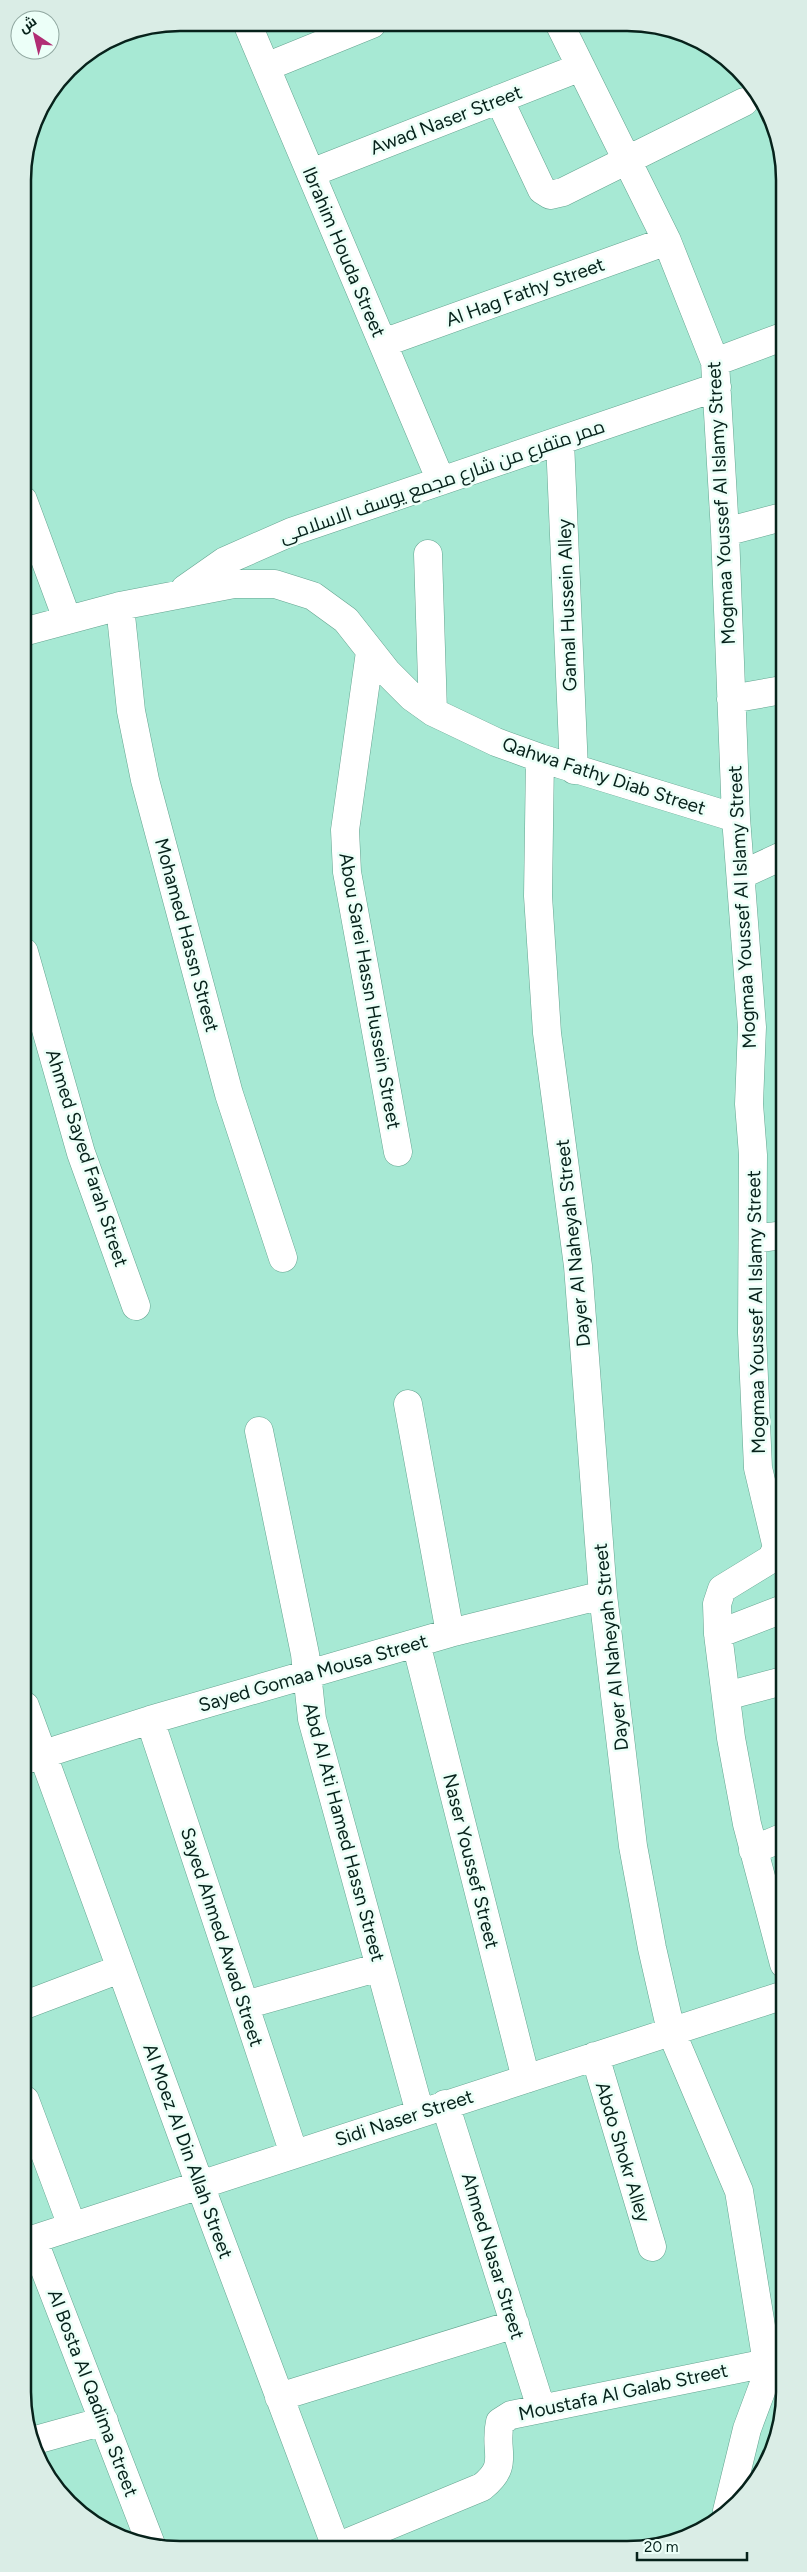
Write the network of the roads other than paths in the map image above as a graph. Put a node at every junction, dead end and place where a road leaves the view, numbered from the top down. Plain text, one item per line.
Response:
1 (563, 31) edge
2 (251, 32) edge
3 (353, 32) edge
4 (266, 67) junction
5 (580, 67) junction
6 (500, 99) junction
7 (744, 102) dead end
8 (627, 160) junction
9 (311, 173) junction
10 (667, 241) junction
11 (776, 340) edge
12 (383, 344) junction
13 (716, 374) junction
14 (560, 441) junction
15 (441, 481) junction
16 (776, 519) edge
17 (32, 524) edge
18 (725, 532) junction
19 (428, 554) dead end
20 (177, 595) junction
21 (120, 606) junction
22 (66, 619) junction
23 (32, 629) edge
24 (370, 652) junction
25 (776, 691) edge
26 (731, 699) junction
27 (433, 712) junction
28 (540, 758) junction
29 (574, 770) junction
30 (736, 818) junction
31 (776, 859) edge
32 (741, 875) junction
33 (32, 979) edge
34 (398, 1152) dead end
35 (776, 1236) edge
36 (754, 1238) junction
37 (283, 1258) dead end
38 (136, 1306) dead end
39 (408, 1404) dead end
40 (259, 1431) dead end
41 (775, 1538) edge
42 (775, 1553) edge
43 (603, 1594) junction
44 (775, 1613) edge
45 (450, 1633) junction
46 (718, 1634) junction
47 (416, 1643) junction
48 (306, 1675) junction
49 (775, 1683) edge
50 (726, 1696) junction
51 (150, 1720) junction
52 (33, 1757) edge
53 (775, 1841) edge
54 (753, 1850) junction
55 (775, 1932) edge
56 (380, 1967) junction
57 (120, 1969) junction
58 (775, 1998) edge
59 (31, 2003) edge
60 (245, 2005) junction
61 (672, 2031) junction
62 (595, 2056) junction
63 (526, 2079) junction
64 (433, 2109) junction
65 (31, 2116) edge
66 (294, 2154) junction
67 (200, 2185) junction
68 (72, 2226) junction
69 (31, 2239) edge
70 (31, 2245) edge
71 (652, 2247) dead end
72 (515, 2324) junction
73 (772, 2370) edge
74 (279, 2397) junction
75 (541, 2408) junction
76 (104, 2421) junction
77 (39, 2438) edge
78 (730, 2499) edge
79 (149, 2537) edge
80 (335, 2541) edge
81 (349, 2541) edge

1 - 5 street, Mogmaa Youssef Al Islamy Street
2 - 4 street, Ibrahim Houda Street
3 - 4 street
4 - 9 street, Ibrahim Houda Street
5 - 6 street, Awad Naser Street
5 - 8 street, Mogmaa Youssef Al Islamy Street
6 - 8 street
6 - 9 street, Awad Naser Street
7 - 8 street
8 - 10 street, Mogmaa Youssef Al Islamy Street
9 - 12 street, Ibrahim Houda Street
10 - 12 street, Al Hag Fathy Street
10 - 13 street, Mogmaa Youssef Al Islamy Street
11 - 13 street, ممر متفرع من شارع مجمع يوسف الاسلامى
12 - 15 street, Ibrahim Houda Street
13 - 14 street, ممر متفرع من شارع مجمع يوسف الاسلامى
13 - 18 street, Mogmaa Youssef Al Islamy Street
14 - 15 street, ممر متفرع من شارع مجمع يوسف الاسلامى
14 - 29 street, Gamal Hussein Alley
15 - 20 street, ممر متفرع من شارع مجمع يوسف الاسلامى
16 - 18 street
17 - 22 street
18 - 26 street, Mogmaa Youssef Al Islamy Street
19 - 27 street
20 - 21 street, Qahwa Fathy Diab Street
20 - 24 street, Qahwa Fathy Diab Street
21 - 22 street, Qahwa Fathy Diab Street
21 - 37 street, Mohamed Hassn Street
22 - 23 street, Qahwa Fathy Diab Street
24 - 27 street, Qahwa Fathy Diab Street
24 - 34 street, Abou Sarei Hassn Hussein Street
25 - 26 street
26 - 30 street, Mogmaa Youssef Al Islamy Street
27 - 28 street, Qahwa Fathy Diab Street
28 - 29 street, Qahwa Fathy Diab Street
28 - 43 street, Dayer Al Naheyah Street
29 - 30 street, Qahwa Fathy Diab Street
30 - 32 street, Mogmaa Youssef Al Islamy Street
31 - 32 street
32 - 36 street, Mogmaa Youssef Al Islamy Street
33 - 38 street, Ahmed Sayed Farah Street
35 - 36 street
36 - 41 street, Mogmaa Youssef Al Islamy Street
39 - 45 street
40 - 48 street, Abd Al Ati Hamed Hassn Street
42 - 46 street, Mogmaa Youssef Al Islamy Street
43 - 45 street, Sayed Gomaa Mousa Street
43 - 61 street, Dayer Al Naheyah Street
44 - 46 street
45 - 47 street, Sayed Gomaa Mousa Street
46 - 50 street, Mogmaa Youssef Al Islamy Street
47 - 48 street, Sayed Gomaa Mousa Street
47 - 63 street, Naser Youssef Street
48 - 51 street, Sayed Gomaa Mousa Street
48 - 56 street, Abd Al Ati Hamed Hassn Street
49 - 50 street
50 - 54 street, Mogmaa Youssef Al Islamy Street
51 - 52 street, Sayed Gomaa Mousa Street
51 - 60 street, Sayed Ahmed Awad Street
52 - 57 street, Al Moez Al Din Allah Street
53 - 54 street
54 - 55 street, Mogmaa Youssef Al Islamy Street
56 - 60 street
56 - 64 street, Abd Al Ati Hamed Hassn Street
57 - 59 street
57 - 67 street, Al Moez Al Din Allah Street
58 - 61 street, Sidi Naser Street
60 - 66 street, Sayed Ahmed Awad Street
61 - 62 street, Sidi Naser Street
61 - 73 street, Dayer Al Naheyah Street
62 - 63 street, Sidi Naser Street
62 - 71 street, Abdo Shokr Alley
63 - 64 street, Sidi Naser Street
64 - 66 street, Sidi Naser Street
64 - 72 street, Ahmed Nasar Street
65 - 68 street
66 - 67 street, Sidi Naser Street
67 - 68 street, Sidi Naser Street
67 - 74 street, Al Moez Al Din Allah Street
68 - 69 street, Sidi Naser Street
70 - 76 street, Al Bosta Al Qadima Street
72 - 74 street
72 - 75 street, Ahmed Nasar Street
73 - 75 street, Moustafa Al Galab Street
73 - 78 street, Dayer Al Naheyah Street
74 - 80 street, Al Moez Al Din Allah Street
75 - 81 street, Moustafa Al Galab Street
76 - 77 street
76 - 79 street, Al Bosta Al Qadima Street

